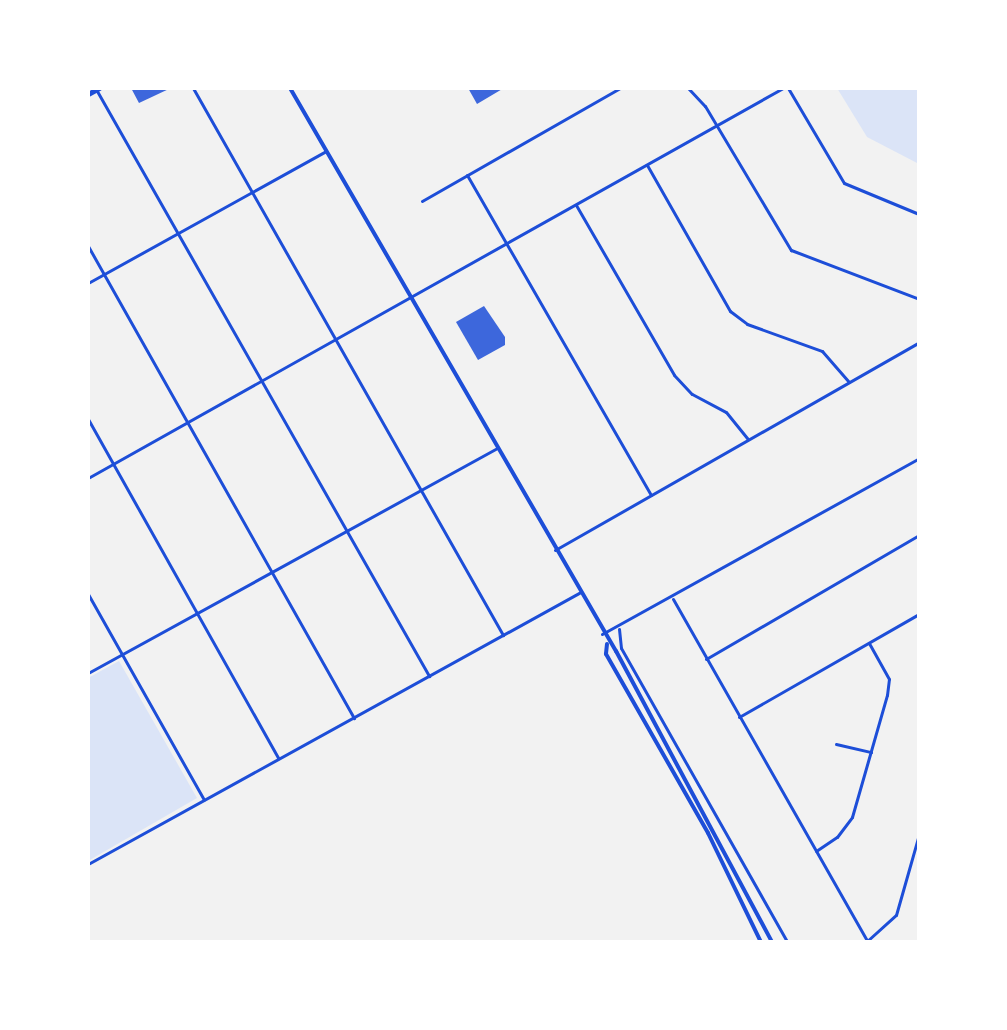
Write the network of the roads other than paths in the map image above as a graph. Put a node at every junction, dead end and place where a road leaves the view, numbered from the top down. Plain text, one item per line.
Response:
1 (193, 88) edge
2 (290, 88) edge
3 (620, 88) edge
4 (688, 88) edge
5 (783, 88) edge
6 (788, 88) edge
7 (97, 89) edge
8 (88, 94) edge
9 (717, 125) junction
10 (326, 151) junction
11 (647, 165) junction
12 (467, 175) junction
13 (252, 192) junction
14 (422, 201) dead end
15 (576, 205) junction
16 (919, 214) edge
17 (178, 233) junction
18 (507, 245) junction
19 (88, 246) edge
20 (104, 274) junction
21 (88, 283) edge
22 (411, 299) junction
23 (919, 299) edge
24 (336, 340) junction
25 (919, 342) edge
26 (262, 382) junction
27 (849, 382) junction
28 (88, 419) edge
29 (187, 423) junction
30 (748, 439) junction
31 (497, 448) junction
32 (919, 458) edge
33 (113, 464) junction
34 (88, 478) edge
35 (421, 489) junction
36 (651, 495) junction
37 (347, 530) junction
38 (919, 535) edge
39 (555, 550) junction
40 (271, 572) junction
41 (579, 593) junction
42 (88, 594) edge
43 (673, 599) junction
44 (197, 613) junction
45 (919, 614) edge
46 (619, 629) junction
47 (602, 634) junction
48 (503, 635) junction
49 (869, 643) junction
50 (607, 644) junction
51 (122, 654) junction
52 (706, 659) junction
53 (88, 673) edge
54 (429, 676) junction
55 (739, 717) junction
56 (354, 718) junction
57 (836, 744) dead end
58 (871, 752) junction
59 (278, 759) junction
60 (204, 800) junction
61 (919, 834) edge
62 (816, 851) junction
63 (88, 864) edge
64 (761, 942) edge
65 (772, 942) edge
66 (787, 942) edge
67 (866, 942) edge

1 - 13 street
2 - 10 main road
3 - 12 street
4 - 9 street
5 - 9 street
6 - 16 street
7 - 8 main road
7 - 17 street
9 - 11 street
9 - 23 street
10 - 13 street
10 - 22 main road
11 - 15 street
11 - 27 street
12 - 14 street
12 - 18 street
13 - 17 street
13 - 24 street
15 - 18 street
15 - 30 street
17 - 20 street
17 - 26 street
18 - 22 street
18 - 36 street
19 - 20 street
20 - 21 street
20 - 29 street
22 - 24 street
22 - 31 main road
24 - 26 street
24 - 35 street
25 - 27 street
26 - 29 street
26 - 37 street
27 - 30 street
28 - 33 street
29 - 33 street
29 - 40 street
30 - 36 street
31 - 35 street
31 - 39 main road
32 - 43 street
33 - 34 street
33 - 44 street
35 - 37 street
35 - 48 street
36 - 39 street
37 - 40 street
37 - 54 street
38 - 52 street
39 - 41 main road
40 - 44 street
40 - 56 street
41 - 47 main road
41 - 48 street
42 - 51 street
43 - 46 street
43 - 52 street
44 - 51 street
44 - 59 street
45 - 49 street
46 - 47 street
46 - 50 street
46 - 66 street
47 - 50 main road
48 - 54 street
49 - 55 street
49 - 58 street
50 - 64 main road
50 - 65 main road
51 - 53 street
51 - 60 street
52 - 55 street
54 - 56 street
55 - 62 street
56 - 59 street
57 - 58 street
58 - 62 street
59 - 60 street
60 - 63 street
61 - 67 street
62 - 67 street

